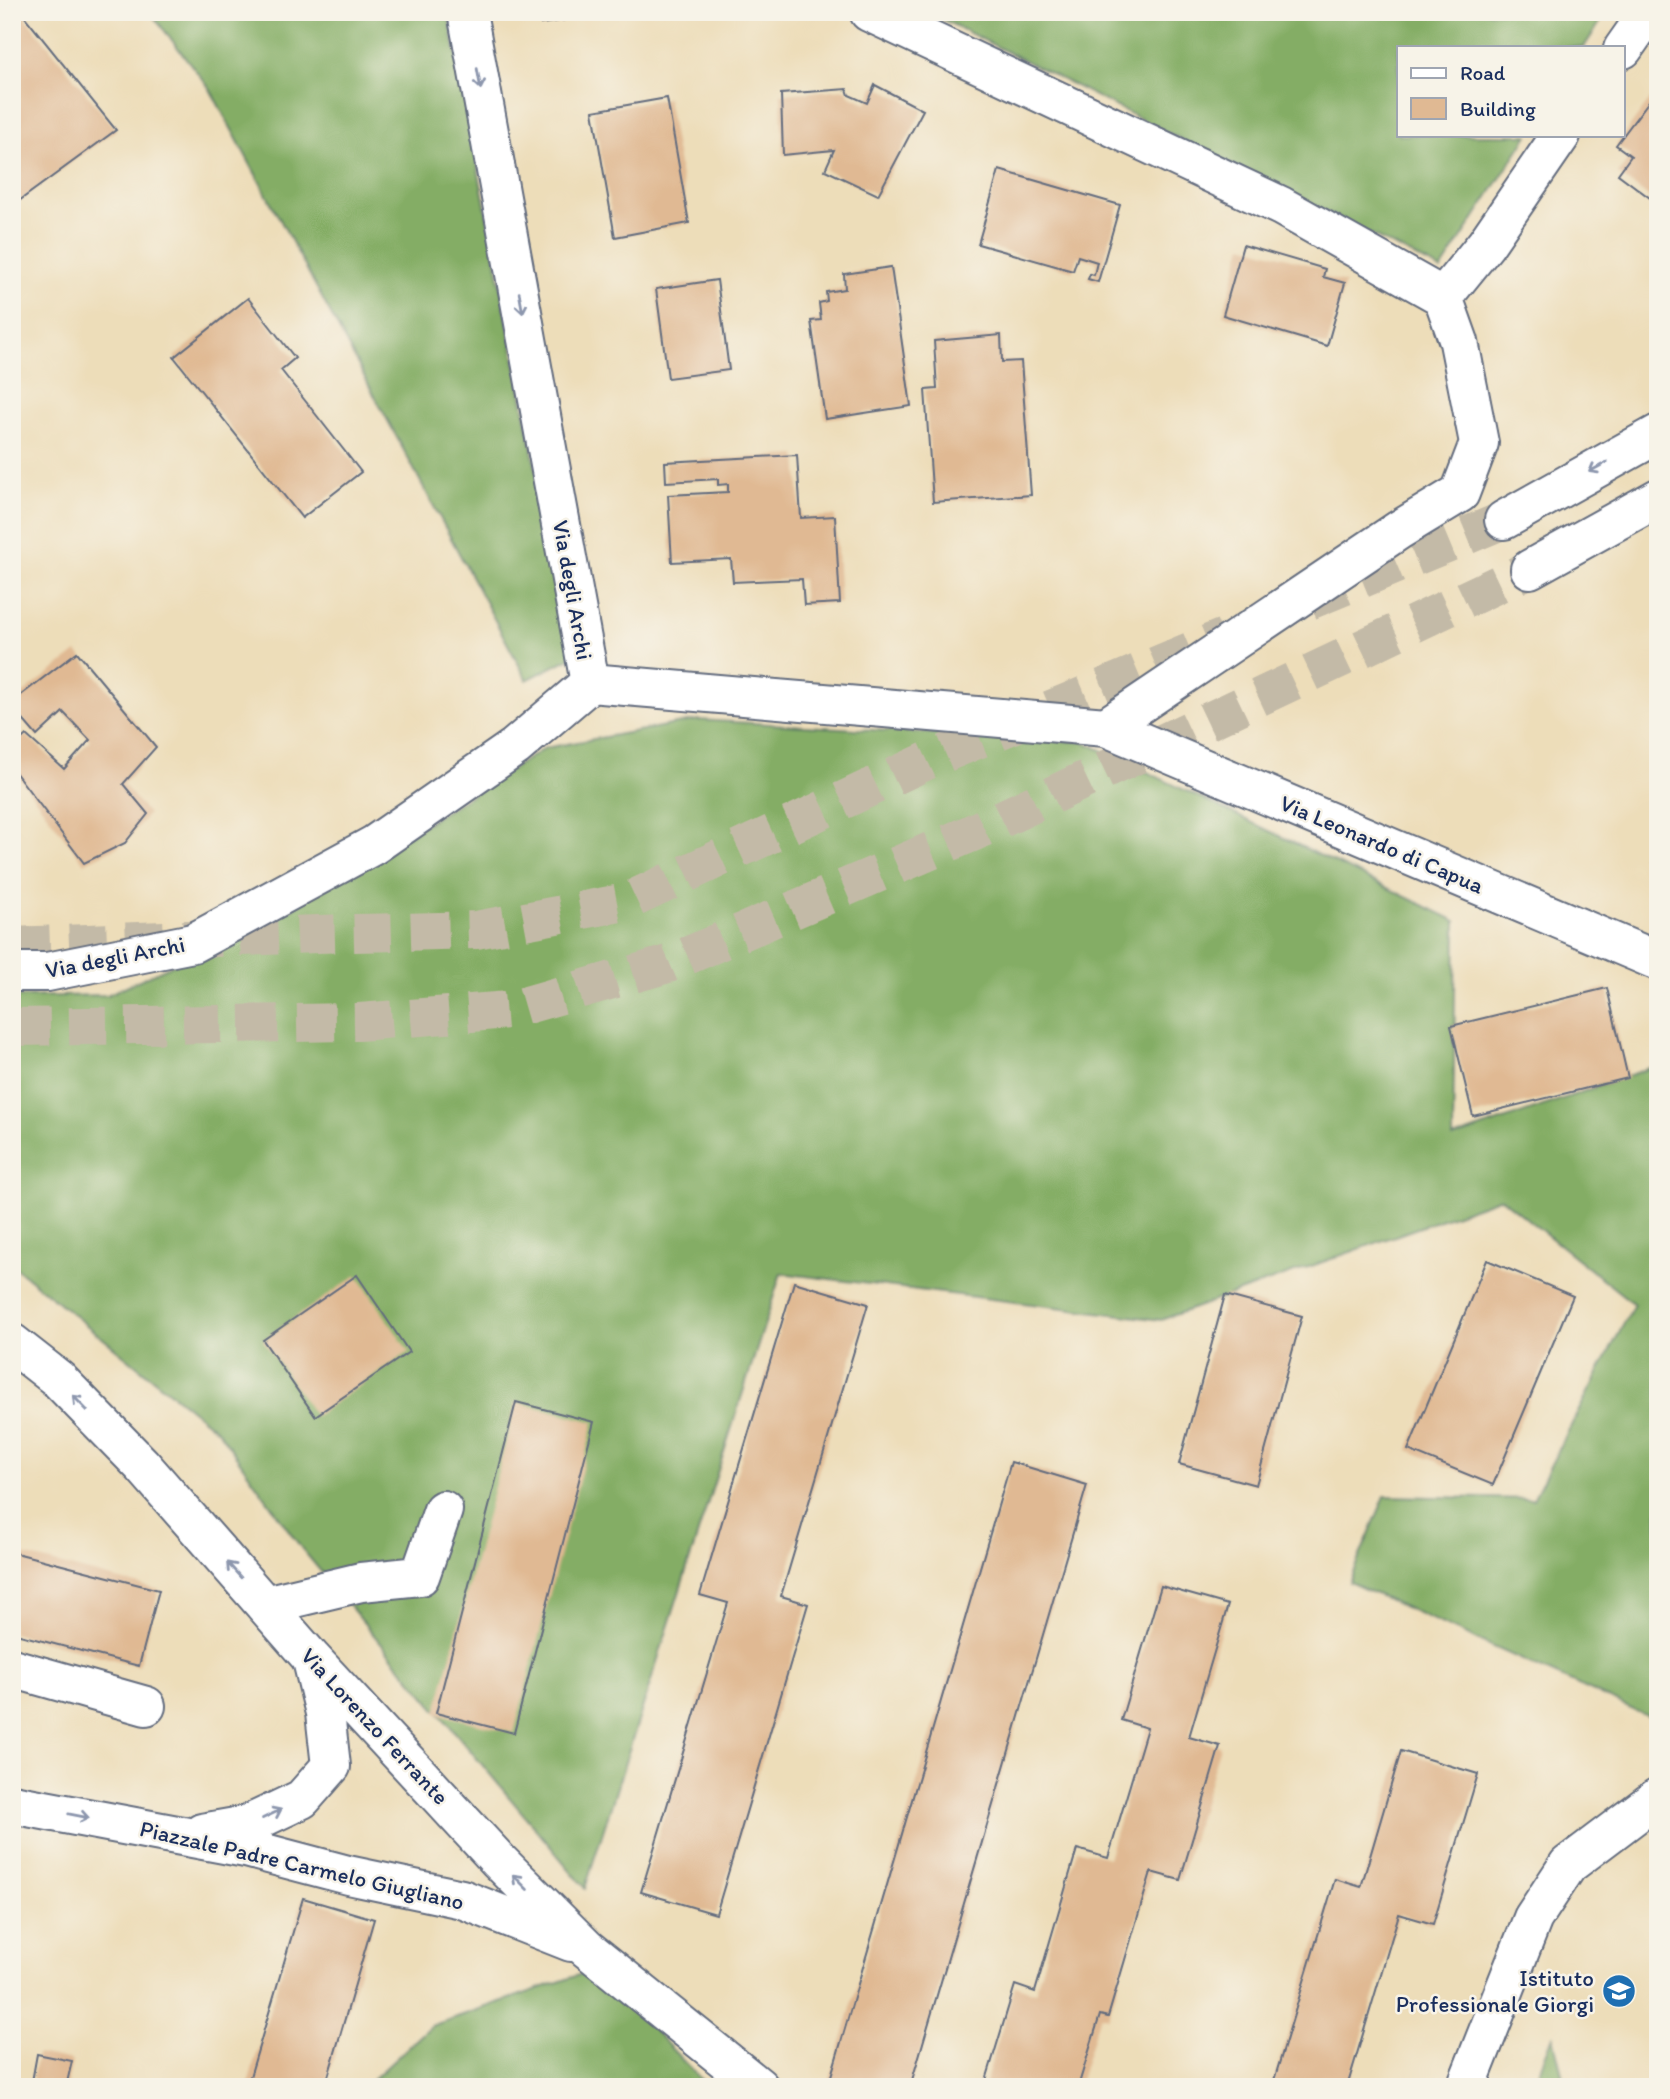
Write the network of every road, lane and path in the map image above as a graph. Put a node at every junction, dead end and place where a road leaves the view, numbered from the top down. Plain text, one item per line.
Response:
1 (467, 12) edge
2 (869, 12) edge
3 (1649, 12) edge
4 (1624, 48) edge
5 (1560, 136) edge
6 (1443, 296) junction
7 (1658, 434) edge
8 (1658, 498) edge
9 (1504, 520) tunnel mouth
10 (1530, 569) tunnel mouth
11 (590, 683) junction
12 (1106, 727) junction
13 (1658, 961) edge
14 (12, 971) edge
15 (12, 1343) edge
16 (443, 1510) dead end
17 (265, 1605) junction
18 (312, 1659) junction
19 (12, 1668) edge
20 (146, 1706) dead end
21 (1658, 1797) edge
22 (12, 1804) edge
23 (183, 1836) junction
24 (586, 1948) junction
25 (759, 2087) edge
26 (1466, 2087) edge

1 -> 11 street, Via degli Archi
2 - 6 street
3 - 4 street
5 - 6 street
6 - 12 street
7 -> 9 street
8 - 10 street
11 - 12 street, Via Leonardo di Capua
11 - 14 street, Via degli Archi
12 - 13 street, Via Leonardo di Capua
17 -> 15 street, Via Lorenzo Ferrante
16 - 17 street
17 - 18 street, Via Lorenzo Ferrante
23 -> 18 street
24 -> 18 street, Via Lorenzo Ferrante
19 - 20 street
21 - 26 street
22 -> 23 street, Piazzale Padre Carmelo Giugliano
23 - 24 street, Piazzale Padre Carmelo Giugliano
24 - 25 street, Via Lorenzo Ferrante

